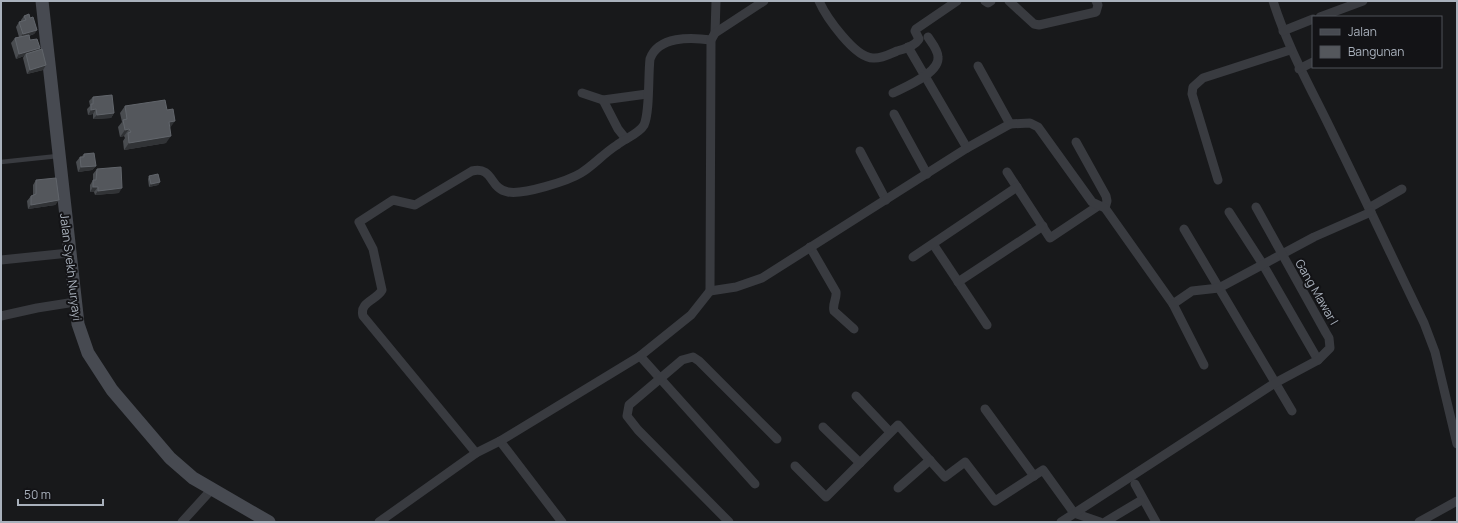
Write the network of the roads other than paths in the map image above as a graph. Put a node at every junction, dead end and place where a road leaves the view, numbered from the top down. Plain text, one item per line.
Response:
1 (42, 1) edge
2 (716, 1) edge
3 (764, 1) edge
4 (820, 1) edge
5 (957, 1) edge
6 (986, 1) edge
7 (991, 1) edge
8 (1009, 1) edge
9 (1096, 1) edge
10 (1273, 1) edge
11 (1363, 1) edge
12 (1323, 16) edge
13 (1312, 19) edge
14 (1283, 31) junction
15 (713, 36) junction
16 (928, 38) dead end
17 (908, 47) junction
18 (1290, 50) junction
19 (1312, 62) edge
20 (978, 66) dead end
21 (1299, 69) junction
22 (925, 75) junction
23 (582, 93) dead end
24 (893, 93) dead end
25 (647, 94) junction
26 (603, 100) junction
27 (894, 114) dead end
28 (1010, 124) junction
29 (626, 139) junction
30 (1076, 142) dead end
31 (967, 148) junction
32 (860, 151) dead end
33 (58, 156) junction
34 (1, 162) edge
35 (1007, 172) dead end
36 (928, 174) junction
37 (1218, 180) dead end
38 (1017, 187) junction
39 (1402, 189) dead end
40 (886, 200) junction
41 (1102, 207) junction
42 (1256, 207) dead end
43 (1370, 210) junction
44 (1229, 212) dead end
45 (1043, 226) junction
46 (1184, 229) dead end
47 (933, 244) junction
48 (810, 247) junction
49 (69, 254) junction
50 (1281, 254) junction
51 (913, 257) dead end
52 (1, 260) edge
53 (1262, 263) junction
54 (958, 282) junction
55 (1219, 288) junction
56 (710, 291) junction
57 (75, 302) junction
58 (1173, 304) junction
59 (1, 316) edge
60 (987, 325) dead end
61 (854, 329) dead end
62 (640, 356) junction
63 (1318, 360) junction
64 (1204, 365) dead end
65 (660, 378) junction
66 (1275, 383) junction
67 (856, 396) dead end
68 (985, 409) dead end
69 (1292, 411) dead end
70 (823, 427) dead end
71 (890, 432) junction
72 (777, 439) dead end
73 (500, 441) junction
74 (1457, 444) edge
75 (476, 453) junction
76 (930, 460) junction
77 (860, 463) junction
78 (795, 466) dead end
79 (1034, 476) junction
80 (755, 484) dead end
81 (1135, 484) dead end
82 (898, 488) dead end
83 (212, 490) junction
84 (1140, 501) dead end
85 (1457, 501) edge
86 (1074, 514) junction
87 (182, 522) edge
88 (269, 522) edge
89 (379, 522) edge
90 (562, 522) edge
91 (729, 522) edge
92 (1061, 522) edge
93 (1100, 522) edge
94 (1105, 522) edge
95 (1156, 522) edge
96 (1420, 522) edge

1 - 33 main road, Jalan Syekh Nuryayi
2 - 15 street
3 - 15 street
4 - 17 street
5 - 17 street
6 - 7 street
8 - 9 street
10 - 14 street
11 - 12 street
13 - 14 street
14 - 18 street
15 - 25 street
15 - 56 street
16 - 22 street
17 - 22 street
18 - 21 street
18 - 37 street
19 - 21 street
20 - 28 street
21 - 43 street
22 - 24 street
22 - 31 street
23 - 26 street
25 - 26 street
25 - 29 street
26 - 29 street
27 - 36 street
28 - 31 street
28 - 41 street
29 - 75 street
30 - 41 street
31 - 36 street
32 - 40 street
33 - 34 lane
33 - 49 main road, Jalan Syekh Nuryayi
35 - 38 street
36 - 40 street
38 - 45 street
38 - 47 street
39 - 43 street
40 - 48 street
41 - 45 street
41 - 58 street
42 - 50 street, Gang Mawar I
43 - 50 street
43 - 74 street
44 - 53 street
45 - 54 street
46 - 55 street
47 - 51 street
47 - 54 street
48 - 56 street
48 - 61 street
49 - 52 street
49 - 57 main road, Jalan Syekh Nuryayi
50 - 53 street
50 - 63 street, Gang Mawar I
53 - 55 street
53 - 63 street
54 - 60 street
55 - 58 street
55 - 66 street
56 - 62 street
57 - 59 street
57 - 83 main road, Jalan Syekh Nuryayi
58 - 64 street
62 - 65 street
62 - 73 street
63 - 66 street
65 - 72 street
65 - 80 street
65 - 91 street
66 - 69 street
66 - 86 street
67 - 71 street
68 - 79 street
70 - 77 street
71 - 76 street
71 - 77 street
73 - 75 street
73 - 90 street
75 - 89 street
76 - 79 street
76 - 82 street
77 - 78 street
79 - 86 street
81 - 95 street
83 - 87 street
83 - 88 main road, Jalan Syekh Nuryayi
84 - 94 street
85 - 96 street
86 - 92 street
86 - 93 street

